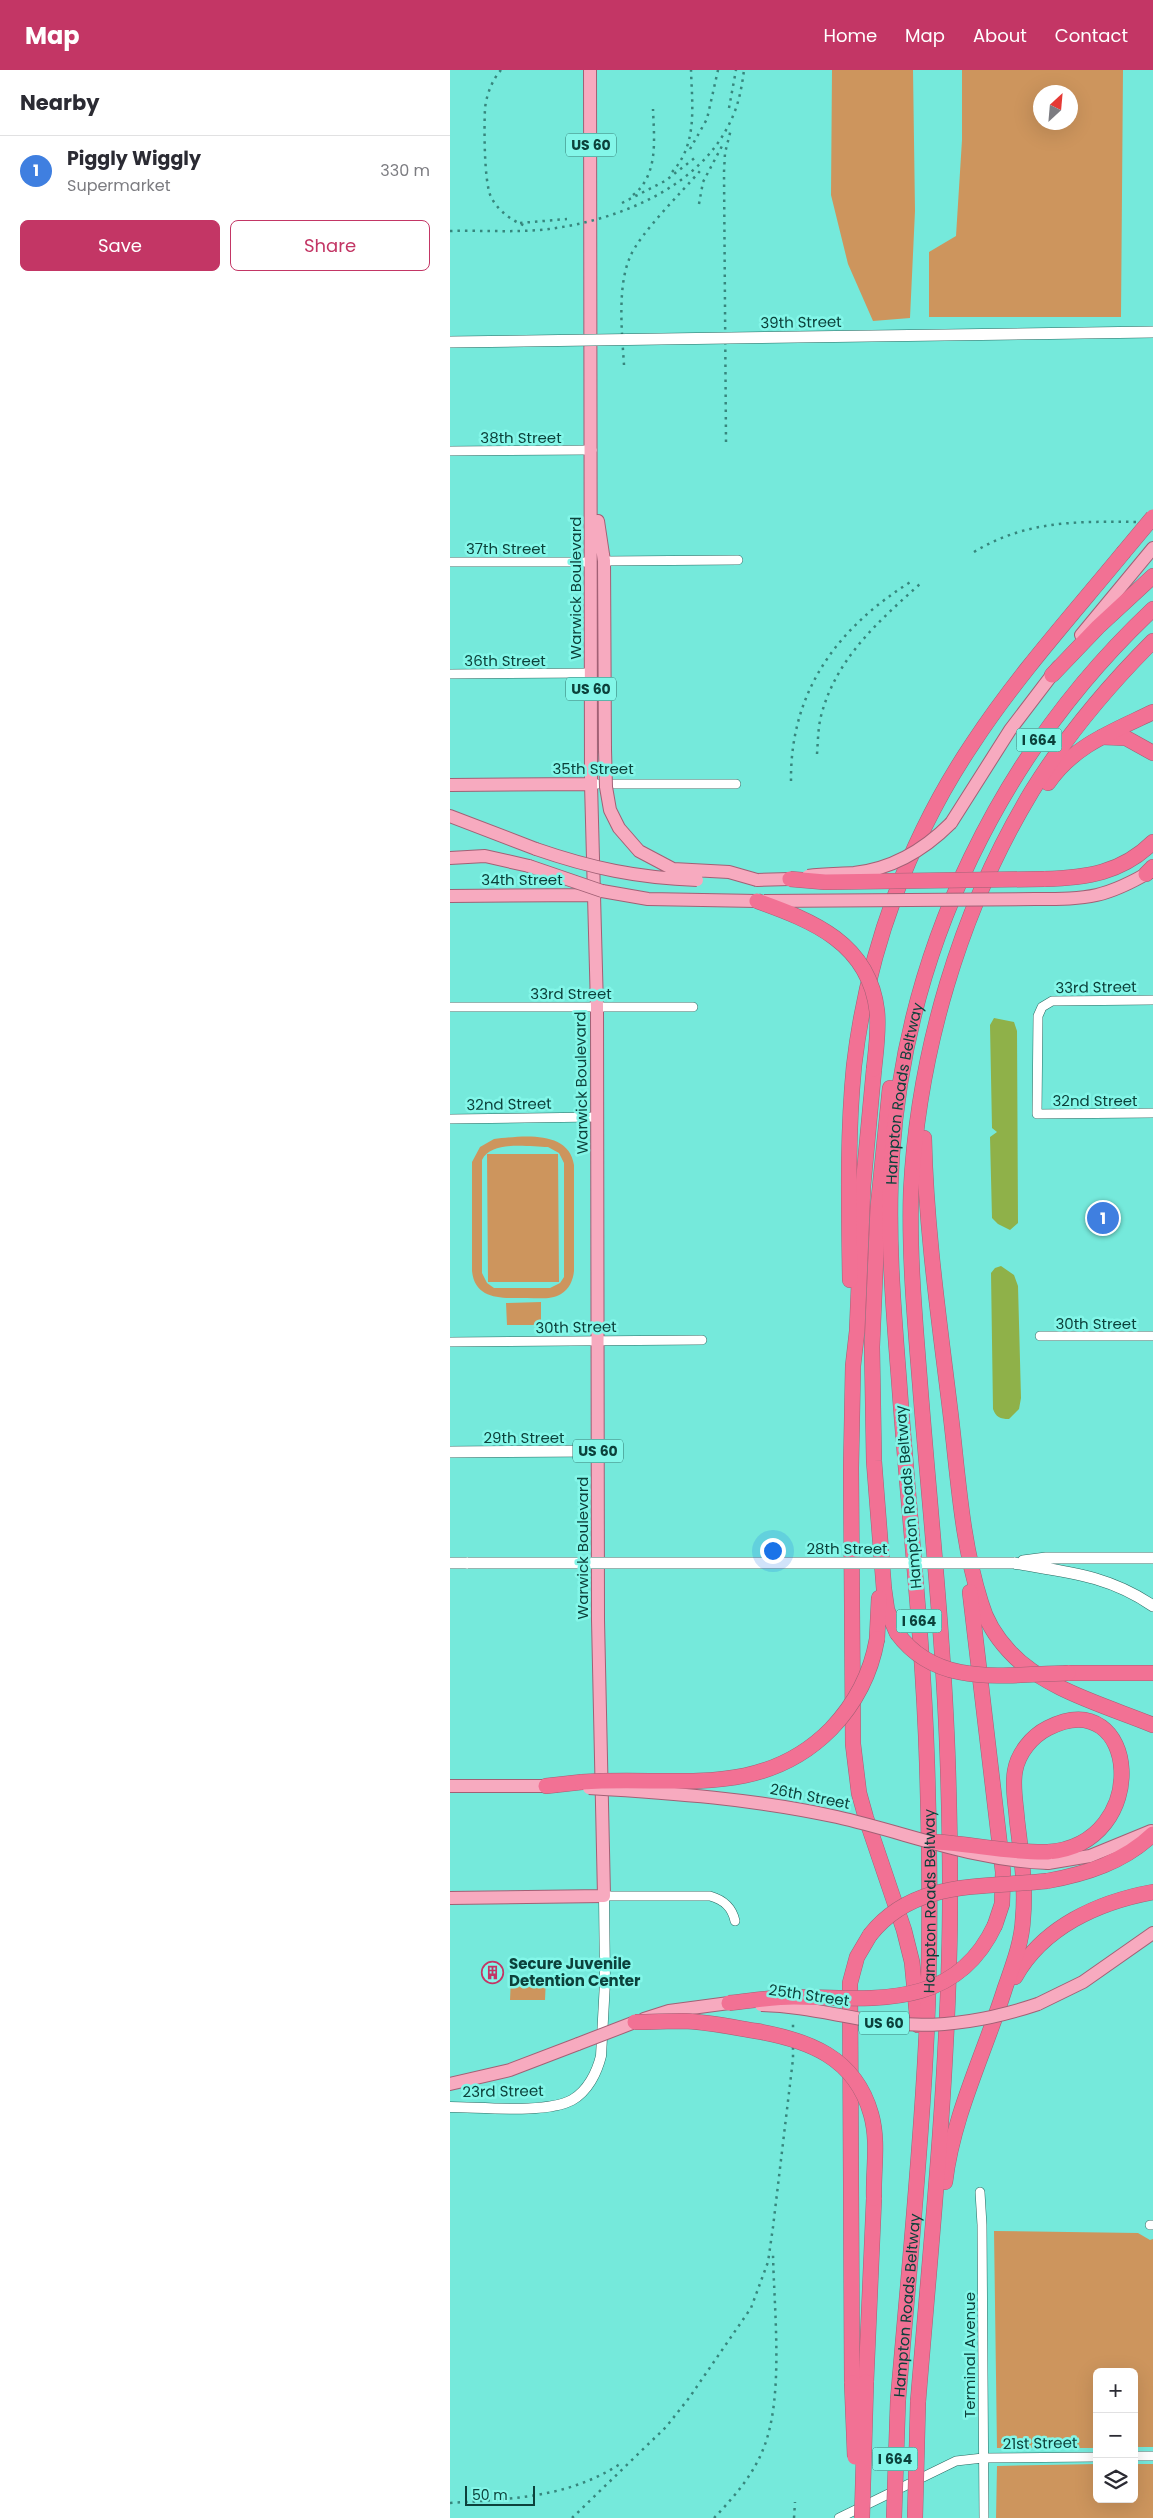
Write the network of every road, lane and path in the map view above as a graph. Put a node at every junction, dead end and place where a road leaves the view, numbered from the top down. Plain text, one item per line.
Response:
1 (590, 70) edge
2 (1153, 332) edge
3 (450, 342) edge
4 (592, 450) junction
5 (450, 452) edge
6 (1153, 517) edge
7 (1149, 553) edge
8 (738, 560) dead end
9 (598, 561) junction
10 (450, 562) edge
11 (1153, 576) edge
12 (1153, 609) edge
13 (1153, 641) edge
14 (591, 673) junction
15 (450, 674) edge
16 (1052, 675) junction
17 (1153, 712) edge
18 (1101, 737) junction
19 (1153, 753) edge
20 (591, 784) junction
21 (736, 784) dead end
22 (450, 785) edge
23 (450, 816) edge
24 (1009, 835) junction
25 (1153, 842) edge
26 (450, 858) edge
27 (1151, 870) edge
28 (790, 879) junction
29 (757, 880) junction
30 (595, 895) junction
31 (450, 896) edge
32 (757, 901) junction
33 (928, 960) junction
34 (1153, 1000) edge
35 (597, 1007) junction
36 (693, 1007) dead end
37 (450, 1008) edge
38 (926, 1073) junction
39 (1153, 1113) edge
40 (1037, 1114) joint
41 (598, 1117) junction
42 (450, 1119) edge
43 (1040, 1336) dead end
44 (1153, 1336) edge
45 (599, 1340) junction
46 (702, 1340) dead end
47 (450, 1342) edge
48 (853, 1366) junction
49 (598, 1451) junction
50 (450, 1452) edge
51 (967, 1545) junction
52 (880, 1546) junction
53 (1153, 1558) edge
54 (450, 1563) edge
55 (1014, 1563) junction
56 (1153, 1606) edge
57 (1153, 1672) edge
58 (1153, 1725) edge
59 (1131, 1748) dead end
60 (582, 1785) junction
61 (450, 1786) edge
62 (546, 1786) joint
63 (1124, 1826) dead end
64 (1153, 1832) edge
65 (935, 1842) joint
66 (1048, 1857) junction
67 (1153, 1892) edge
68 (604, 1896) junction
69 (450, 1898) edge
70 (735, 1921) dead end
71 (1153, 1933) edge
72 (1001, 2000) junction
73 (729, 2003) junction
74 (635, 2022) junction
75 (450, 2084) edge
76 (582, 2091) joint
77 (450, 2107) edge
78 (921, 2115) junction
79 (980, 2192) dead end
80 (928, 2285) junction
81 (859, 2382) junction
82 (1138, 2456) edge
83 (1153, 2456) edge
84 (1093, 2457) edge
85 (983, 2458) junction
86 (839, 2518) edge
87 (862, 2518) edge
88 (894, 2518) edge
89 (914, 2518) edge
90 (984, 2518) edge

1 - 4 main road, US 60
2 - 3 main road, 39th Street, bridge
4 - 5 street, 38th Street
4 - 9 main road, US 60
6 - 48 highway, bridge
7 - 16 main road
8 - 9 street, 37th Street
9 - 10 street, 37th Street
9 - 14 main road, Warwick Boulevard / US 60
9 - 29 main road, bridge
11 - 16 highway
12 - 33 highway, Hampton Roads Beltway / I 664
13 - 24 highway, Hampton Roads Beltway / I 664
14 - 15 street, 36th Street
14 - 20 main road, Warwick Boulevard / US 60
16 - 28 main road, bridge
17 - 18 highway
18 - 19 highway
18 - 24 highway
20 - 21 street, 35th Street
20 - 22 main road, 35th Street
20 - 30 main road, Warwick Boulevard / US 60
23 - 29 main road, bridge
24 - 38 highway, Hampton Roads Beltway / I 664
25 - 28 highway, bridge
26 - 32 main road, bridge
27 - 32 main road, bridge
28 - 29 main road
30 - 31 main road, 34th Street
30 - 35 main road, Warwick Boulevard / US 60
32 - 48 highway, bridge
33 - 52 highway
33 - 78 highway, Hampton Roads Beltway / I 664
34 - 40 street, 33rd Street
35 - 36 street, 33rd Street
35 - 37 street, 33rd Street
35 - 41 main road, Warwick Boulevard / US 60
38 - 51 highway
38 - 80 highway, Hampton Roads Beltway / I 664
39 - 40 street, 32nd Street
41 - 42 street, 32nd Street
41 - 45 main road, Warwick Boulevard / US 60
43 - 44 street, 30th Street
45 - 46 street, 30th Street
45 - 47 street, 30th Street
45 - 49 main road, Warwick Boulevard / US 60
48 - 78 highway
49 - 50 main road, 29th Street
49 - 68 main road, Warwick Boulevard / US 60
51 - 58 highway
51 - 73 highway, bridge
52 - 57 highway, bridge
52 - 60 highway, bridge
53 - 55 main road, 28th Street
54 - 55 main road, 28th Street, bridge
55 - 56 main road
59 - 72 highway
60 - 62 highway
60 - 65 main road, 26th Street, bridge
61 - 62 main road
63 - 66 highway
64 - 66 main road
64 - 81 highway, bridge
65 - 66 highway, bridge
67 - 72 highway
68 - 69 main road
68 - 70 street
68 - 76 street, Warwick Boulevard
71 - 73 main road, 25th Street / US 60, bridge
72 - 80 highway
73 - 74 main road, 25th Street / US 60, bridge
74 - 75 main road, 25th Street / US 60, bridge
74 - 81 highway, bridge
76 - 77 street, 23rd Street
78 - 88 highway, Hampton Roads Beltway / I 664, bridge
79 - 85 street, Terminal Avenue
80 - 89 highway, Hampton Roads Beltway / I 664, bridge
81 - 87 highway, bridge
82 - 83 street
84 - 85 street, 21st Street
85 - 86 street, 21st Street
85 - 90 street, Terminal Avenue

